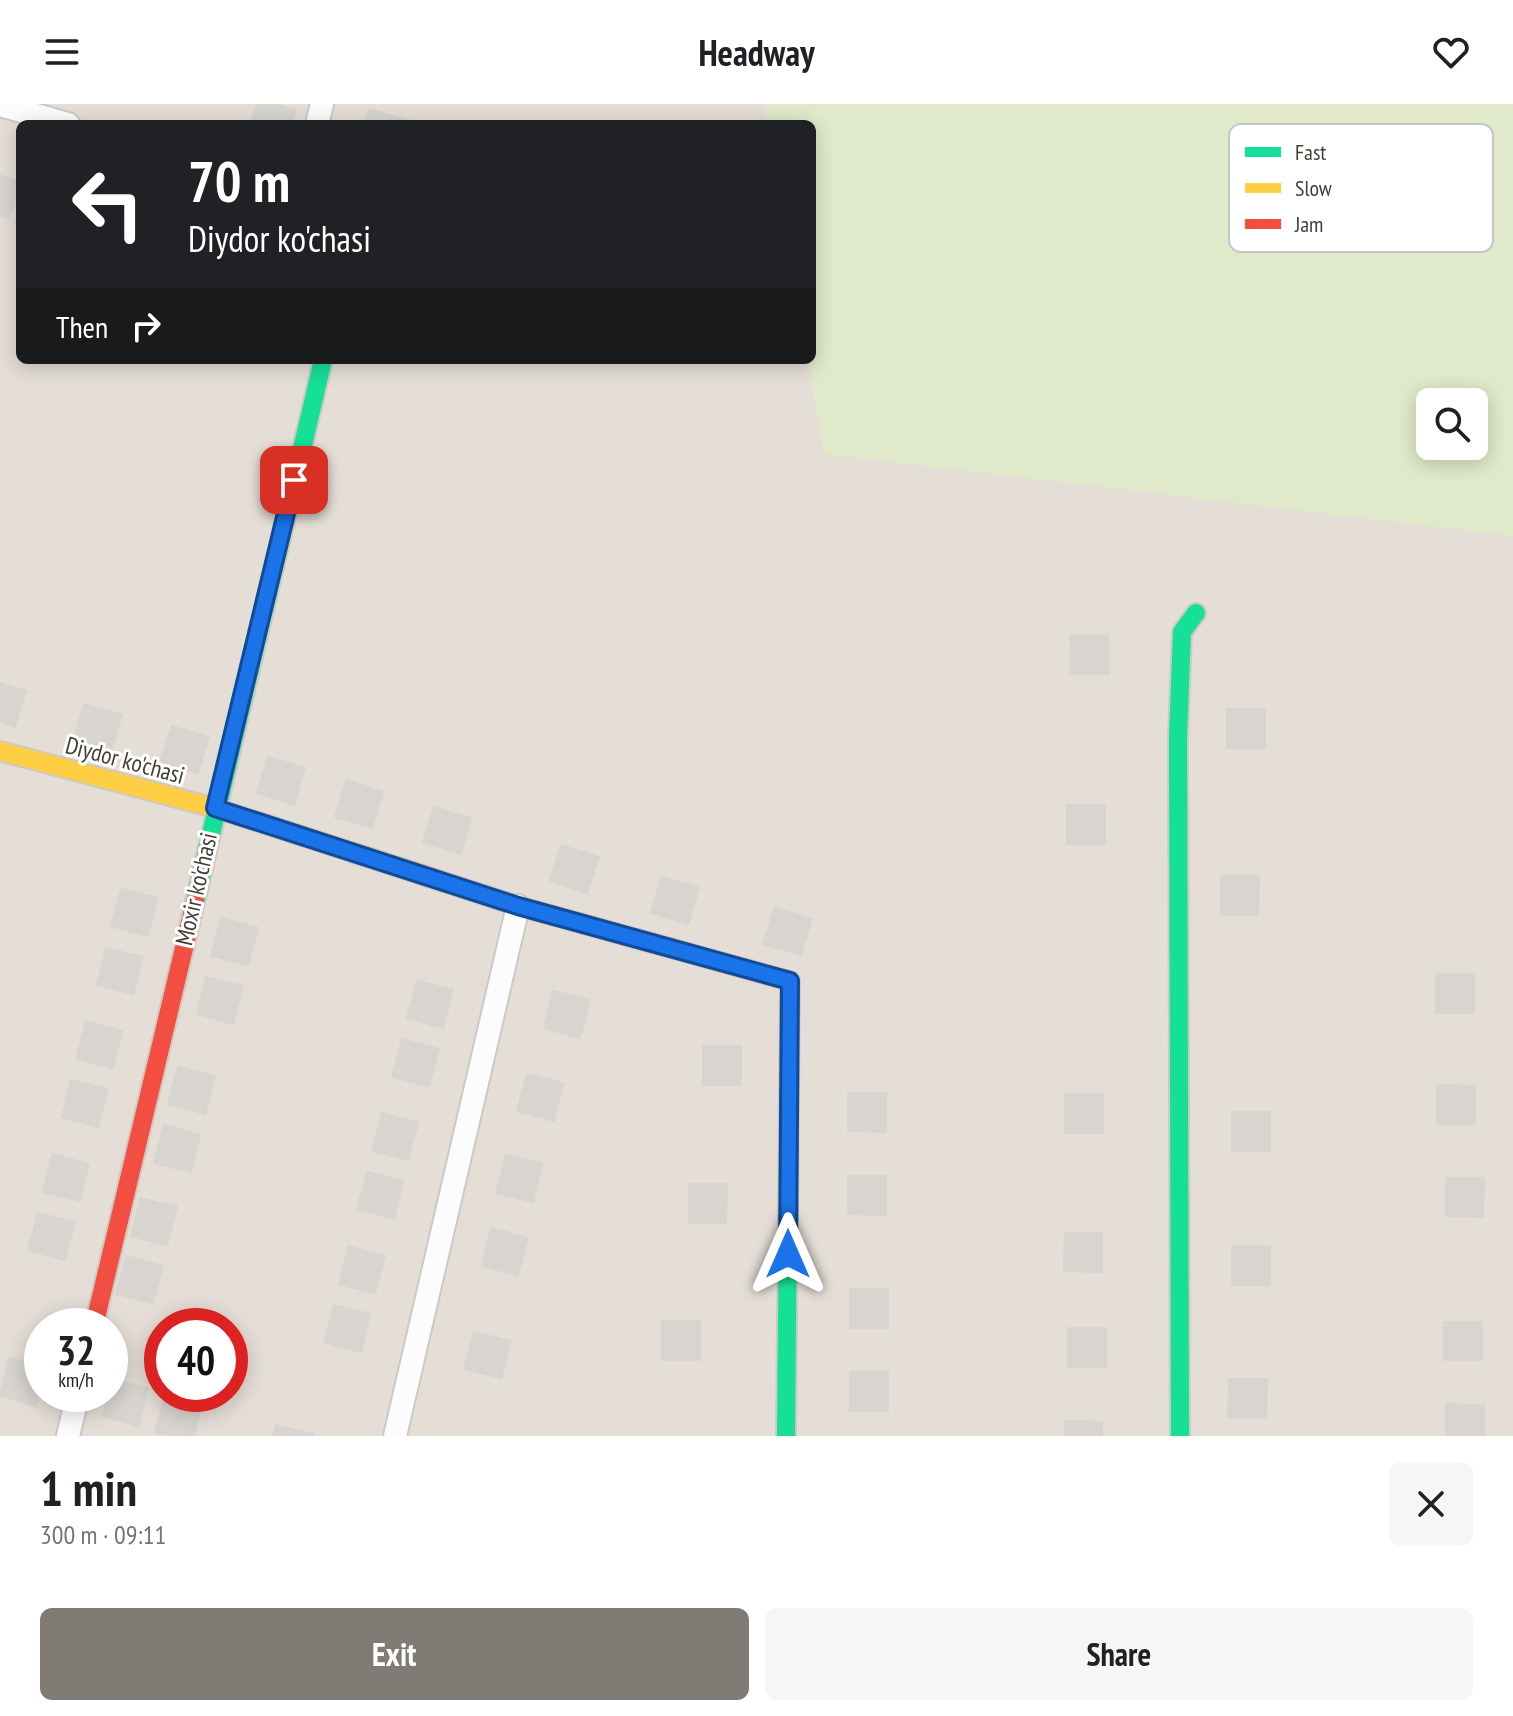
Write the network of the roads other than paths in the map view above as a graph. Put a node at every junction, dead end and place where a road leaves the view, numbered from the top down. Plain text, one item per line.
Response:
1 (0, 105) edge
2 (54, 120) edge
3 (322, 364) edge
4 (1196, 613) dead end
5 (0, 751) edge
6 (215, 808) junction
7 (518, 906) junction
8 (98, 1308) edge
9 (74, 1412) edge
10 (68, 1436) edge
11 (395, 1436) edge
12 (786, 1436) edge
13 (1180, 1436) edge

1 - 2 street
3 - 6 street, Moxir ko'chasi
4 - 13 street
5 - 6 street, Diydor ko'chasi
6 - 7 street, Diydor ko'chasi
6 - 8 street, Moxir ko'chasi
7 - 11 street
7 - 12 street, Diydor ko'chasi
9 - 10 street

